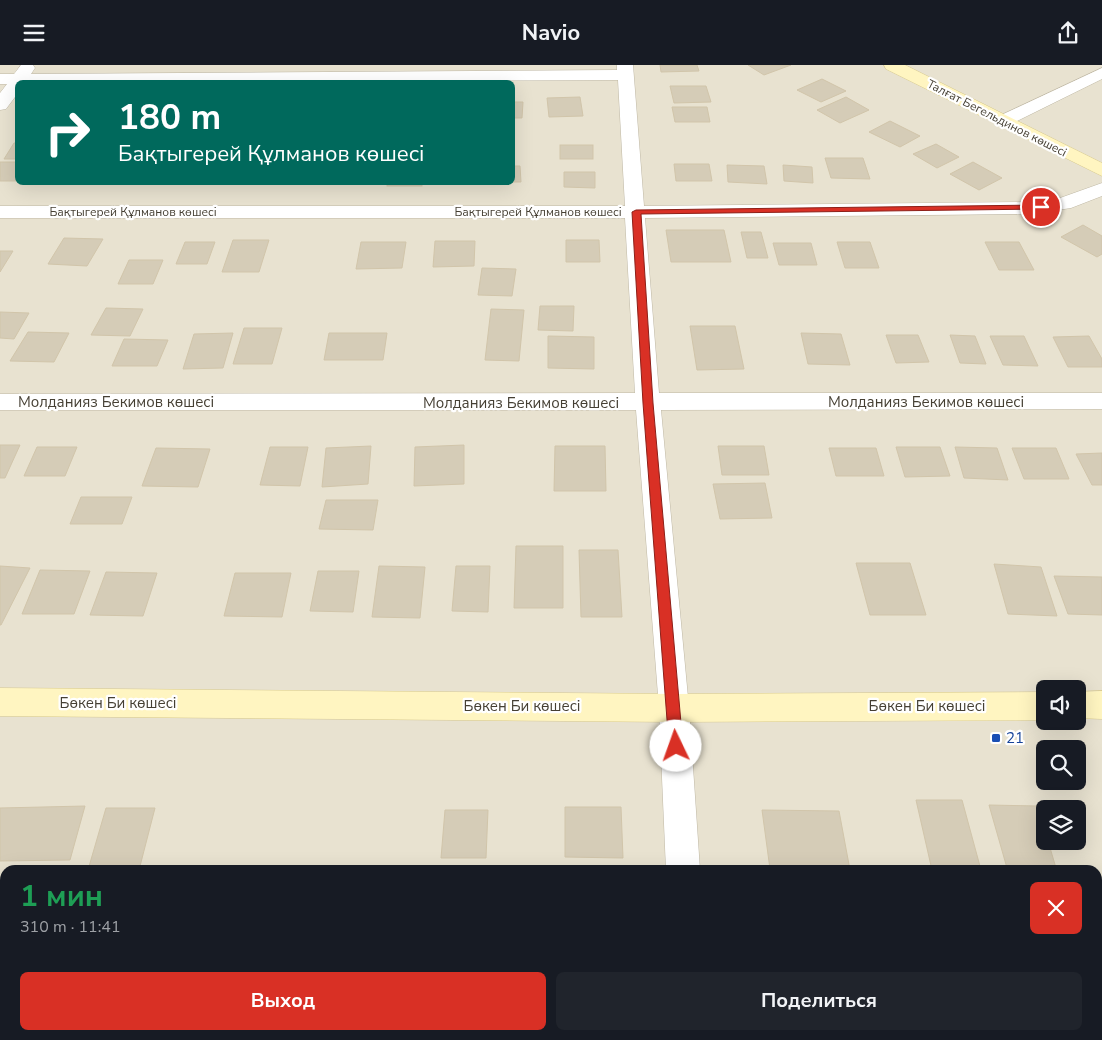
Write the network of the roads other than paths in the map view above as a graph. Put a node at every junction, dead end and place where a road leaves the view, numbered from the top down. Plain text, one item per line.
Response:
1 (892, 65) edge
2 (626, 70) edge
3 (24, 72) edge
4 (1102, 73) edge
5 (0, 79) edge
6 (15, 84) edge
7 (0, 105) edge
8 (1003, 121) junction
9 (1102, 170) edge
10 (1102, 189) edge
11 (0, 212) edge
12 (636, 212) junction
13 (1102, 401) edge
14 (0, 402) edge
15 (648, 403) junction
16 (0, 702) edge
17 (1036, 705) edge
18 (1086, 705) edge
19 (1102, 705) edge
20 (674, 708) junction
21 (684, 865) edge

1 - 8 street, Талғат Бегельдинов көшесі
2 - 3 street
2 - 12 street
3 - 5 street
4 - 8 street
6 - 7 street
8 - 9 street, Талғат Бегельдинов көшесі
10 - 12 street, Бақтыгерей Құлманов көшесі
11 - 12 street, Бақтыгерей Құлманов көшесі
12 - 15 street
13 - 15 street, Молданияз Бекимов көшесі
14 - 15 street, Молданияз Бекимов көшесі
15 - 20 street
16 - 20 street, Бөкен Би көшесі
17 - 20 street, Бөкен Би көшесі
18 - 19 street
20 - 21 street

